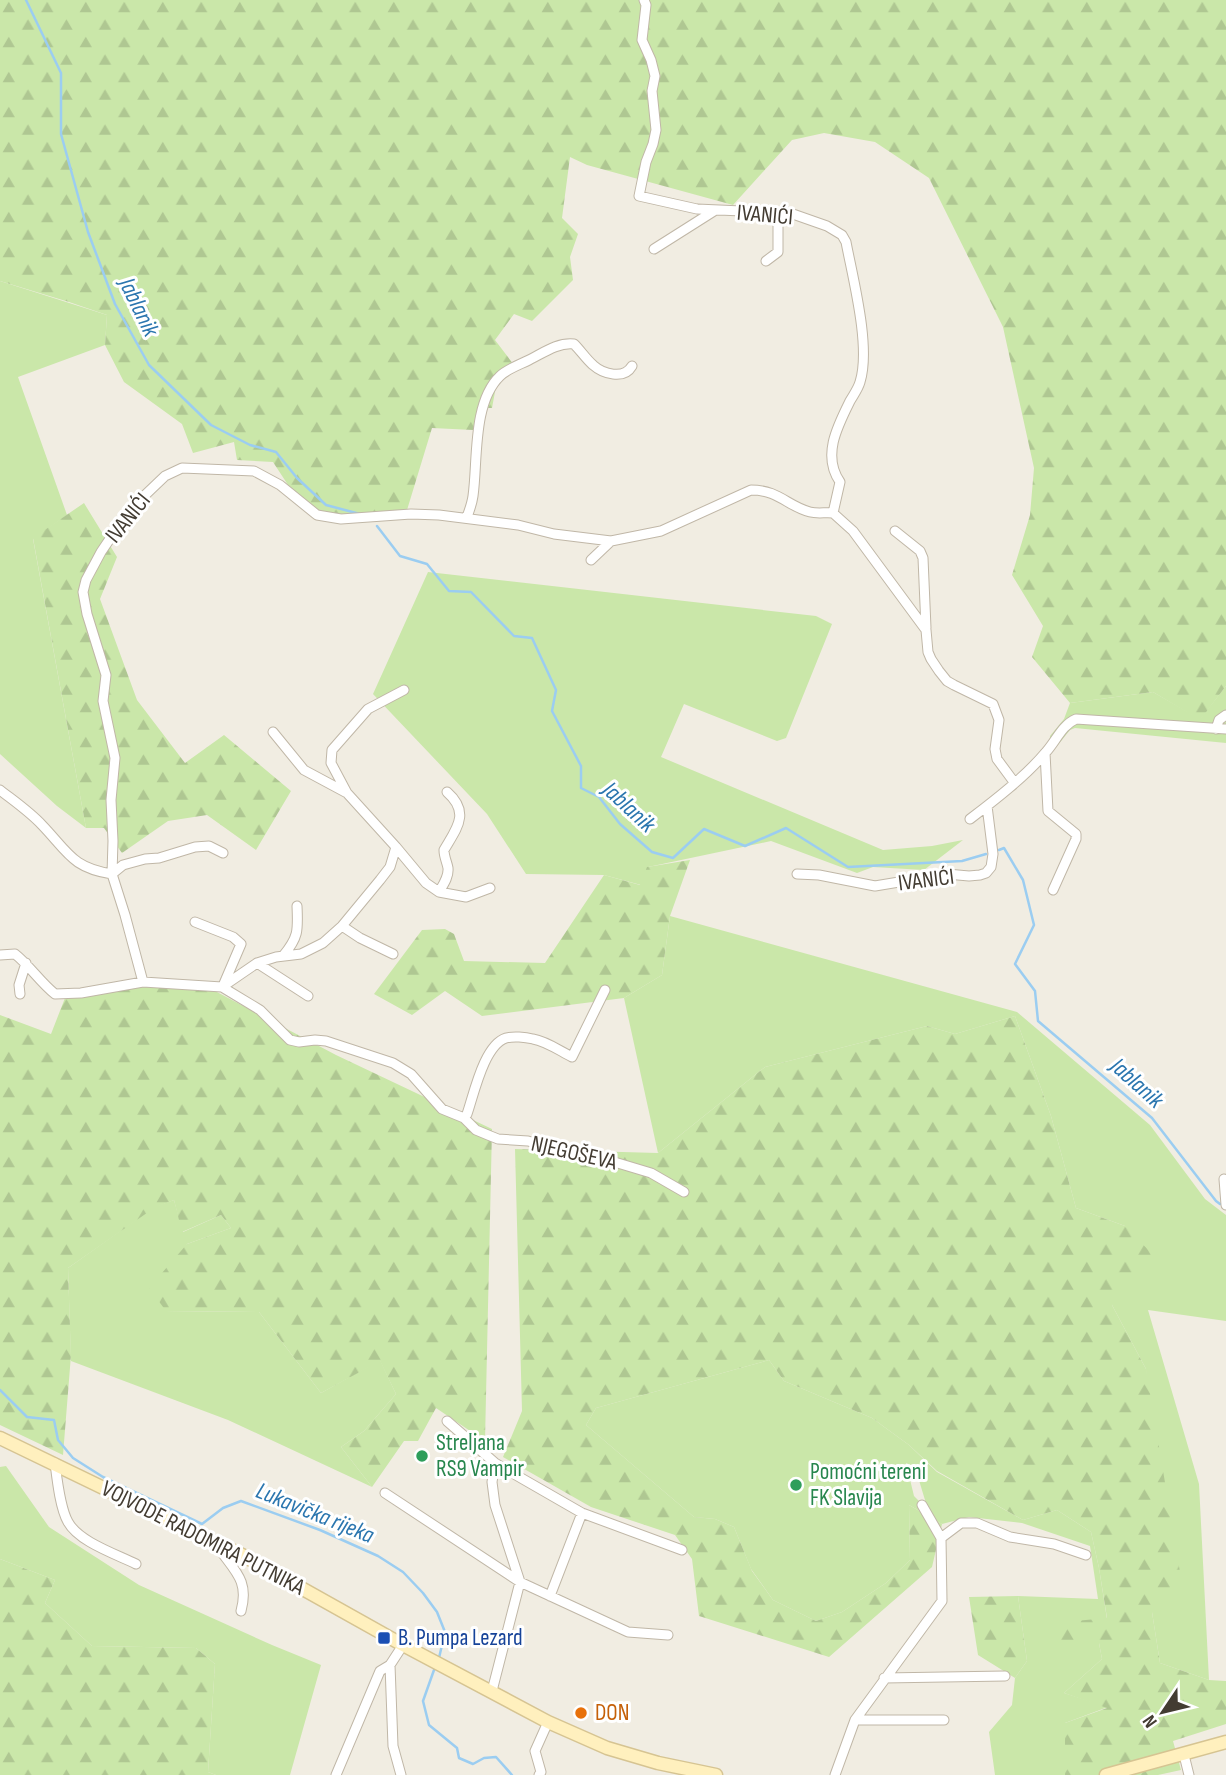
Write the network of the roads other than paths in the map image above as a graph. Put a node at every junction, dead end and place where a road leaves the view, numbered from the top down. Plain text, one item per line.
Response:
1 (644, 0) edge
2 (714, 211) junction
3 (778, 212) junction
4 (654, 249) dead end
5 (766, 261) dead end
6 (632, 366) dead end
7 (833, 513) junction
8 (467, 517) junction
9 (895, 531) dead end
10 (611, 541) junction
11 (591, 560) dead end
12 (926, 630) junction
13 (404, 690) dead end
14 (1226, 715) edge
15 (1221, 729) edge
16 (273, 732) dead end
17 (1045, 753) junction
18 (1014, 782) junction
19 (0, 790) edge
20 (447, 792) dead end
21 (347, 793) junction
22 (987, 806) junction
23 (970, 819) dead end
24 (396, 847) junction
25 (223, 853) dead end
26 (112, 874) junction
27 (797, 874) dead end
28 (490, 888) dead end
29 (1054, 890) dead end
30 (439, 892) junction
31 (297, 906) dead end
32 (195, 922) dead end
33 (342, 926) junction
34 (393, 954) dead end
35 (0, 955) edge
36 (283, 956) junction
37 (26, 963) junction
38 (257, 963) junction
39 (143, 982) junction
40 (222, 987) junction
41 (605, 990) dead end
42 (20, 994) dead end
43 (308, 996) dead end
44 (464, 1118) junction
45 (1224, 1179) dead end
46 (684, 1192) dead end
47 (1226, 1205) edge
48 (447, 1421) dead end
49 (0, 1438) edge
50 (55, 1463) junction
51 (495, 1463) junction
52 (385, 1493) dead end
53 (922, 1505) dead end
54 (582, 1513) junction
55 (941, 1538) junction
56 (218, 1544) junction
57 (682, 1550) dead end
58 (1086, 1555) dead end
59 (136, 1564) dead end
60 (520, 1582) junction
61 (550, 1596) junction
62 (241, 1611) dead end
63 (668, 1635) dead end
64 (403, 1645) junction
65 (390, 1665) junction
66 (1005, 1676) dead end
67 (884, 1678) junction
68 (492, 1691) junction
69 (855, 1720) junction
70 (944, 1720) dead end
71 (548, 1722) junction
72 (1226, 1742) edge
73 (1184, 1755) junction
74 (336, 1775) edge
75 (401, 1775) edge
76 (539, 1775) edge
77 (716, 1775) edge
78 (835, 1775) edge
79 (1106, 1775) edge
80 (1189, 1775) edge

1 - 2 street, IVANIĆI
2 - 3 street, IVANIĆI
2 - 4 street
3 - 5 street
3 - 7 street, IVANIĆI
6 - 8 street
7 - 10 street, IVANIĆI
7 - 12 street
8 - 10 street, IVANIĆI
8 - 26 street, IVANIĆI
9 - 12 street
10 - 11 street
12 - 18 street
13 - 21 street
14 - 15 street
15 - 17 street
16 - 21 street
17 - 18 street
17 - 29 street
18 - 22 street
19 - 26 street
20 - 30 street
21 - 24 street
22 - 23 street
22 - 27 street, IVANIĆI
24 - 30 street
24 - 33 street
25 - 26 street
26 - 39 street
28 - 30 street
31 - 36 street
32 - 40 street
33 - 34 street
33 - 36 street
35 - 37 street
36 - 38 street
37 - 39 street, NJEGOŠEVA
37 - 42 street
38 - 40 street
38 - 43 street
39 - 40 street, NJEGOŠEVA
40 - 44 street, NJEGOŠEVA
41 - 44 street
44 - 46 street, NJEGOŠEVA
45 - 47 street
48 - 51 street
49 - 50 main road, VOJVODE RADOMIRA PUTNIKA
50 - 56 main road, VOJVODE RADOMIRA PUTNIKA
50 - 59 street
51 - 54 street
51 - 60 street
52 - 60 street
53 - 55 street
54 - 57 street
54 - 61 street
55 - 58 street
55 - 67 street
56 - 62 street
56 - 64 main road, VOJVODE RADOMIRA PUTNIKA
60 - 61 street
60 - 68 street
61 - 63 street
64 - 65 street
64 - 68 main road, VOJVODE RADOMIRA PUTNIKA
65 - 74 street
65 - 75 street
66 - 67 street
67 - 69 street
68 - 71 main road, VOJVODE RADOMIRA PUTNIKA
69 - 70 street
69 - 78 street
71 - 76 street
71 - 77 main road, VOJVODE RADOMIRA PUTNIKA
72 - 73 main road
73 - 79 main road
73 - 80 street

